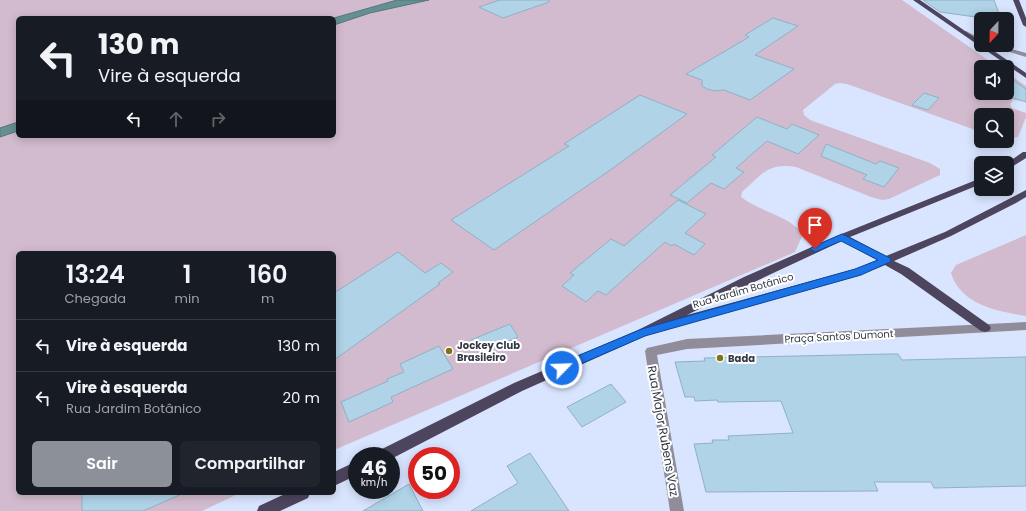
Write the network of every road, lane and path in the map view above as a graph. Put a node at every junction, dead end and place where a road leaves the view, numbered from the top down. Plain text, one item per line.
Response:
1 (916, 0) edge
2 (1016, 0) edge
3 (1026, 25) edge
4 (960, 31) junction
5 (974, 38) edge
6 (1014, 52) edge
7 (1026, 55) edge
8 (1026, 76) edge
9 (1026, 154) edge
10 (1014, 162) edge
11 (974, 184) edge
12 (1026, 193) edge
13 (842, 237) junction
14 (887, 260) junction
15 (1026, 326) edge
16 (985, 328) junction
17 (642, 333) junction
18 (652, 351) joint
19 (400, 447) edge
20 (348, 472) edge
21 (336, 478) edge
22 (299, 495) edge
23 (264, 511) edge
24 (677, 511) edge

1 - 4 main road
2 - 3 main road
4 - 5 street
4 - 8 main road
6 - 7 street
9 - 10 main road
11 - 13 main road, Rua Jardim Botânico
12 - 14 main road, Rua Jardim Botânico
13 - 14 main road
13 - 17 main road, Rua Jardim Botânico
14 - 16 main road
14 - 17 main road, Rua Jardim Botânico
15 - 16 street, Praça Santos Dumont
16 - 18 street, Praça Santos Dumont
17 - 19 main road, Rua Jardim Botânico
18 - 24 street, Rua Major Rubens Vaz
20 - 21 main road
22 - 23 main road

